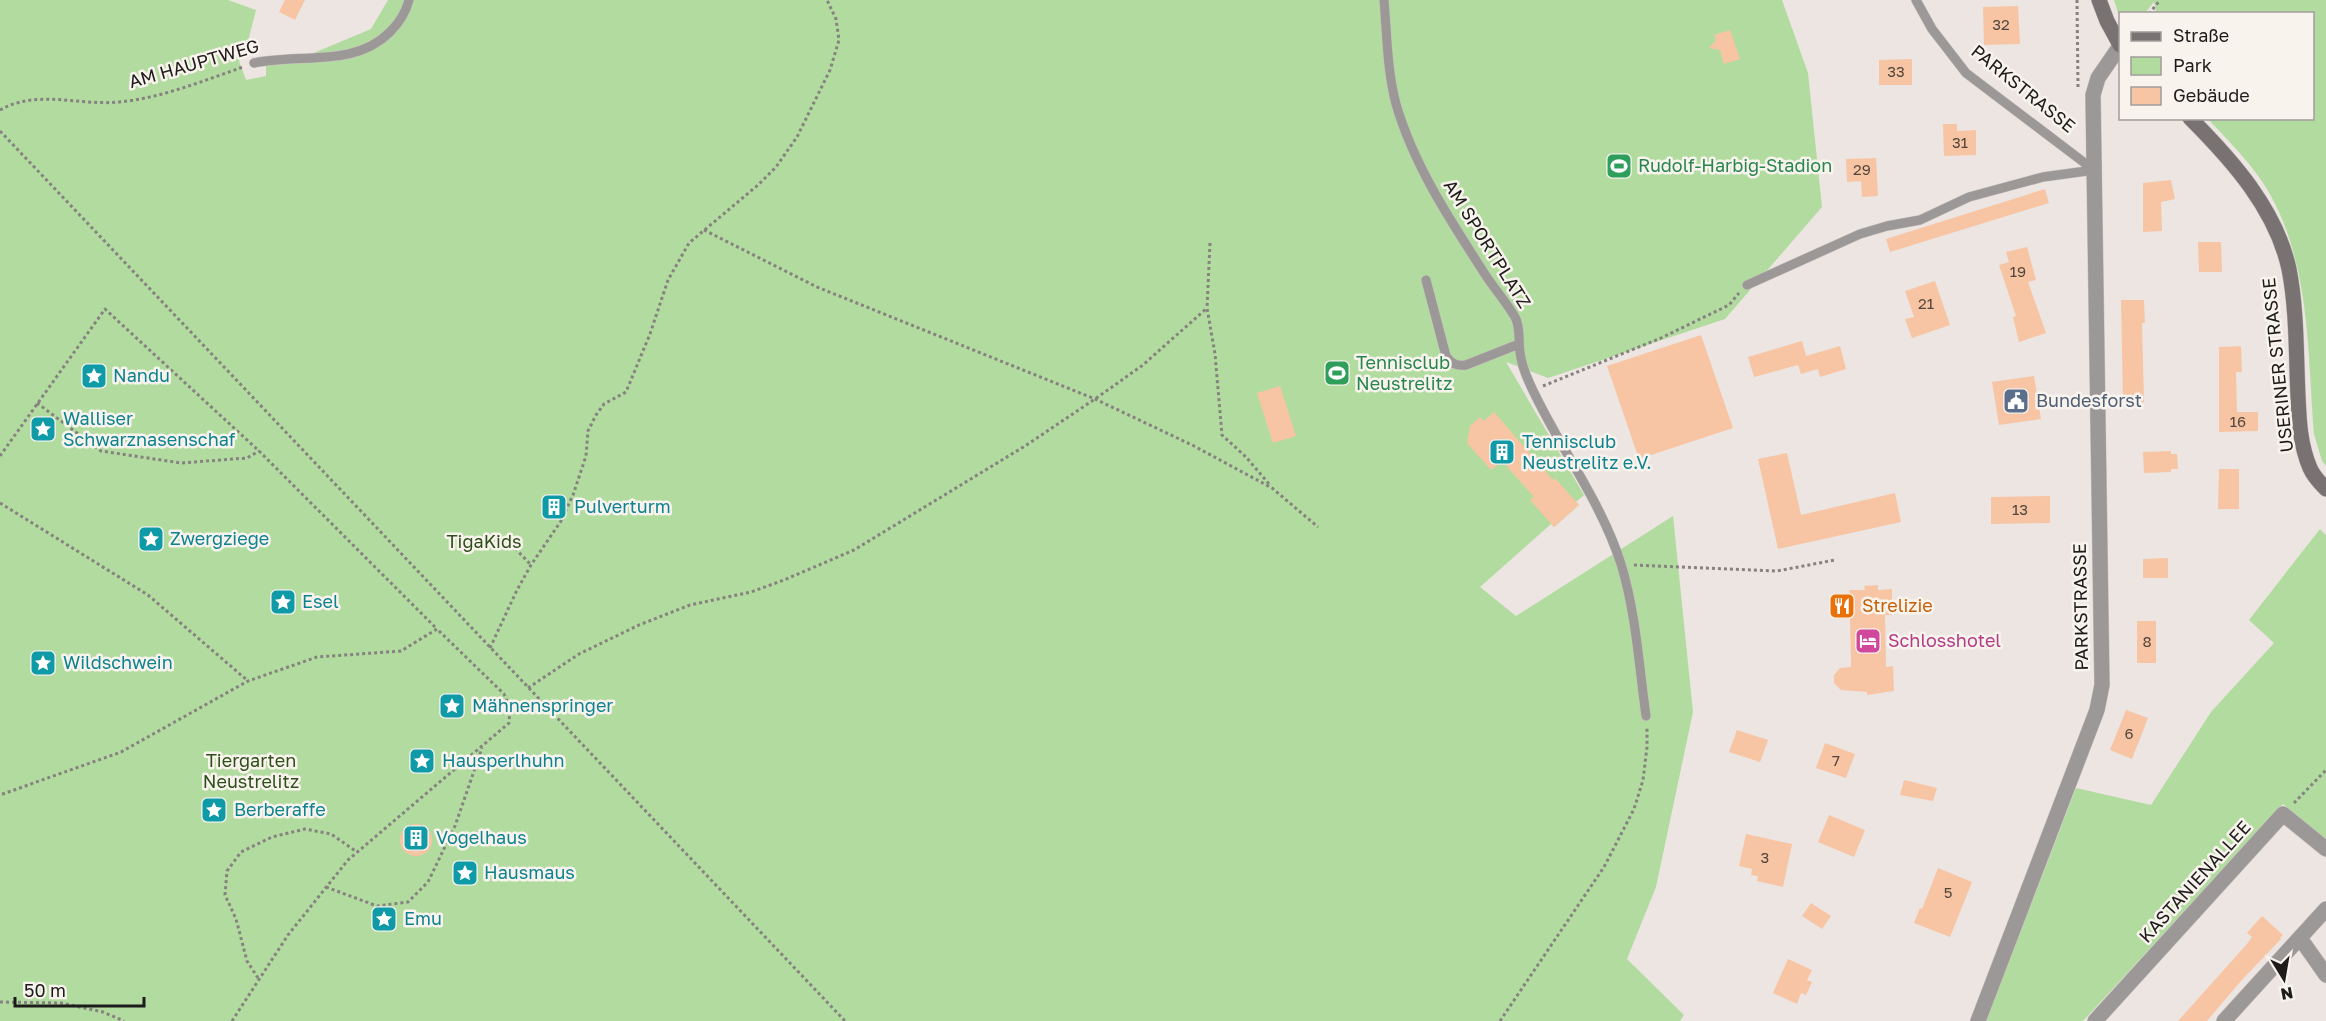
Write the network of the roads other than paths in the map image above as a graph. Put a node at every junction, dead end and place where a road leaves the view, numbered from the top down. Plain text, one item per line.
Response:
1 (409, 0) edge
2 (1384, 0) edge
3 (1916, 0) edge
4 (2099, 0) edge
5 (2119, 42) edge
6 (2119, 48) edge
7 (254, 63) road end
8 (2192, 120) edge
9 (2094, 170) junction
10 (1426, 280) dead end
11 (1747, 285) road end
12 (1519, 344) junction
13 (2326, 489) edge
14 (1646, 716) road end
15 (2326, 849) edge
16 (2326, 909) edge
17 (2300, 938) junction
18 (2326, 975) edge
19 (1978, 1021) edge
20 (2094, 1021) edge
21 (2224, 1021) edge

1 - 7 lane, AM HAUPTWEG
2 - 12 lane, AM SPORTPLATZ
3 - 9 lane, PARKSTRASSE
4 - 5 main road
6 - 9 street, PARKSTRASSE
8 - 13 main road, USERINER STRASSE
9 - 11 lane
9 - 19 street, PARKSTRASSE
10 - 12 lane
12 - 14 lane, AM SPORTPLATZ
15 - 20 street, KASTANIENALLEE
16 - 17 street
17 - 18 street
17 - 21 street

